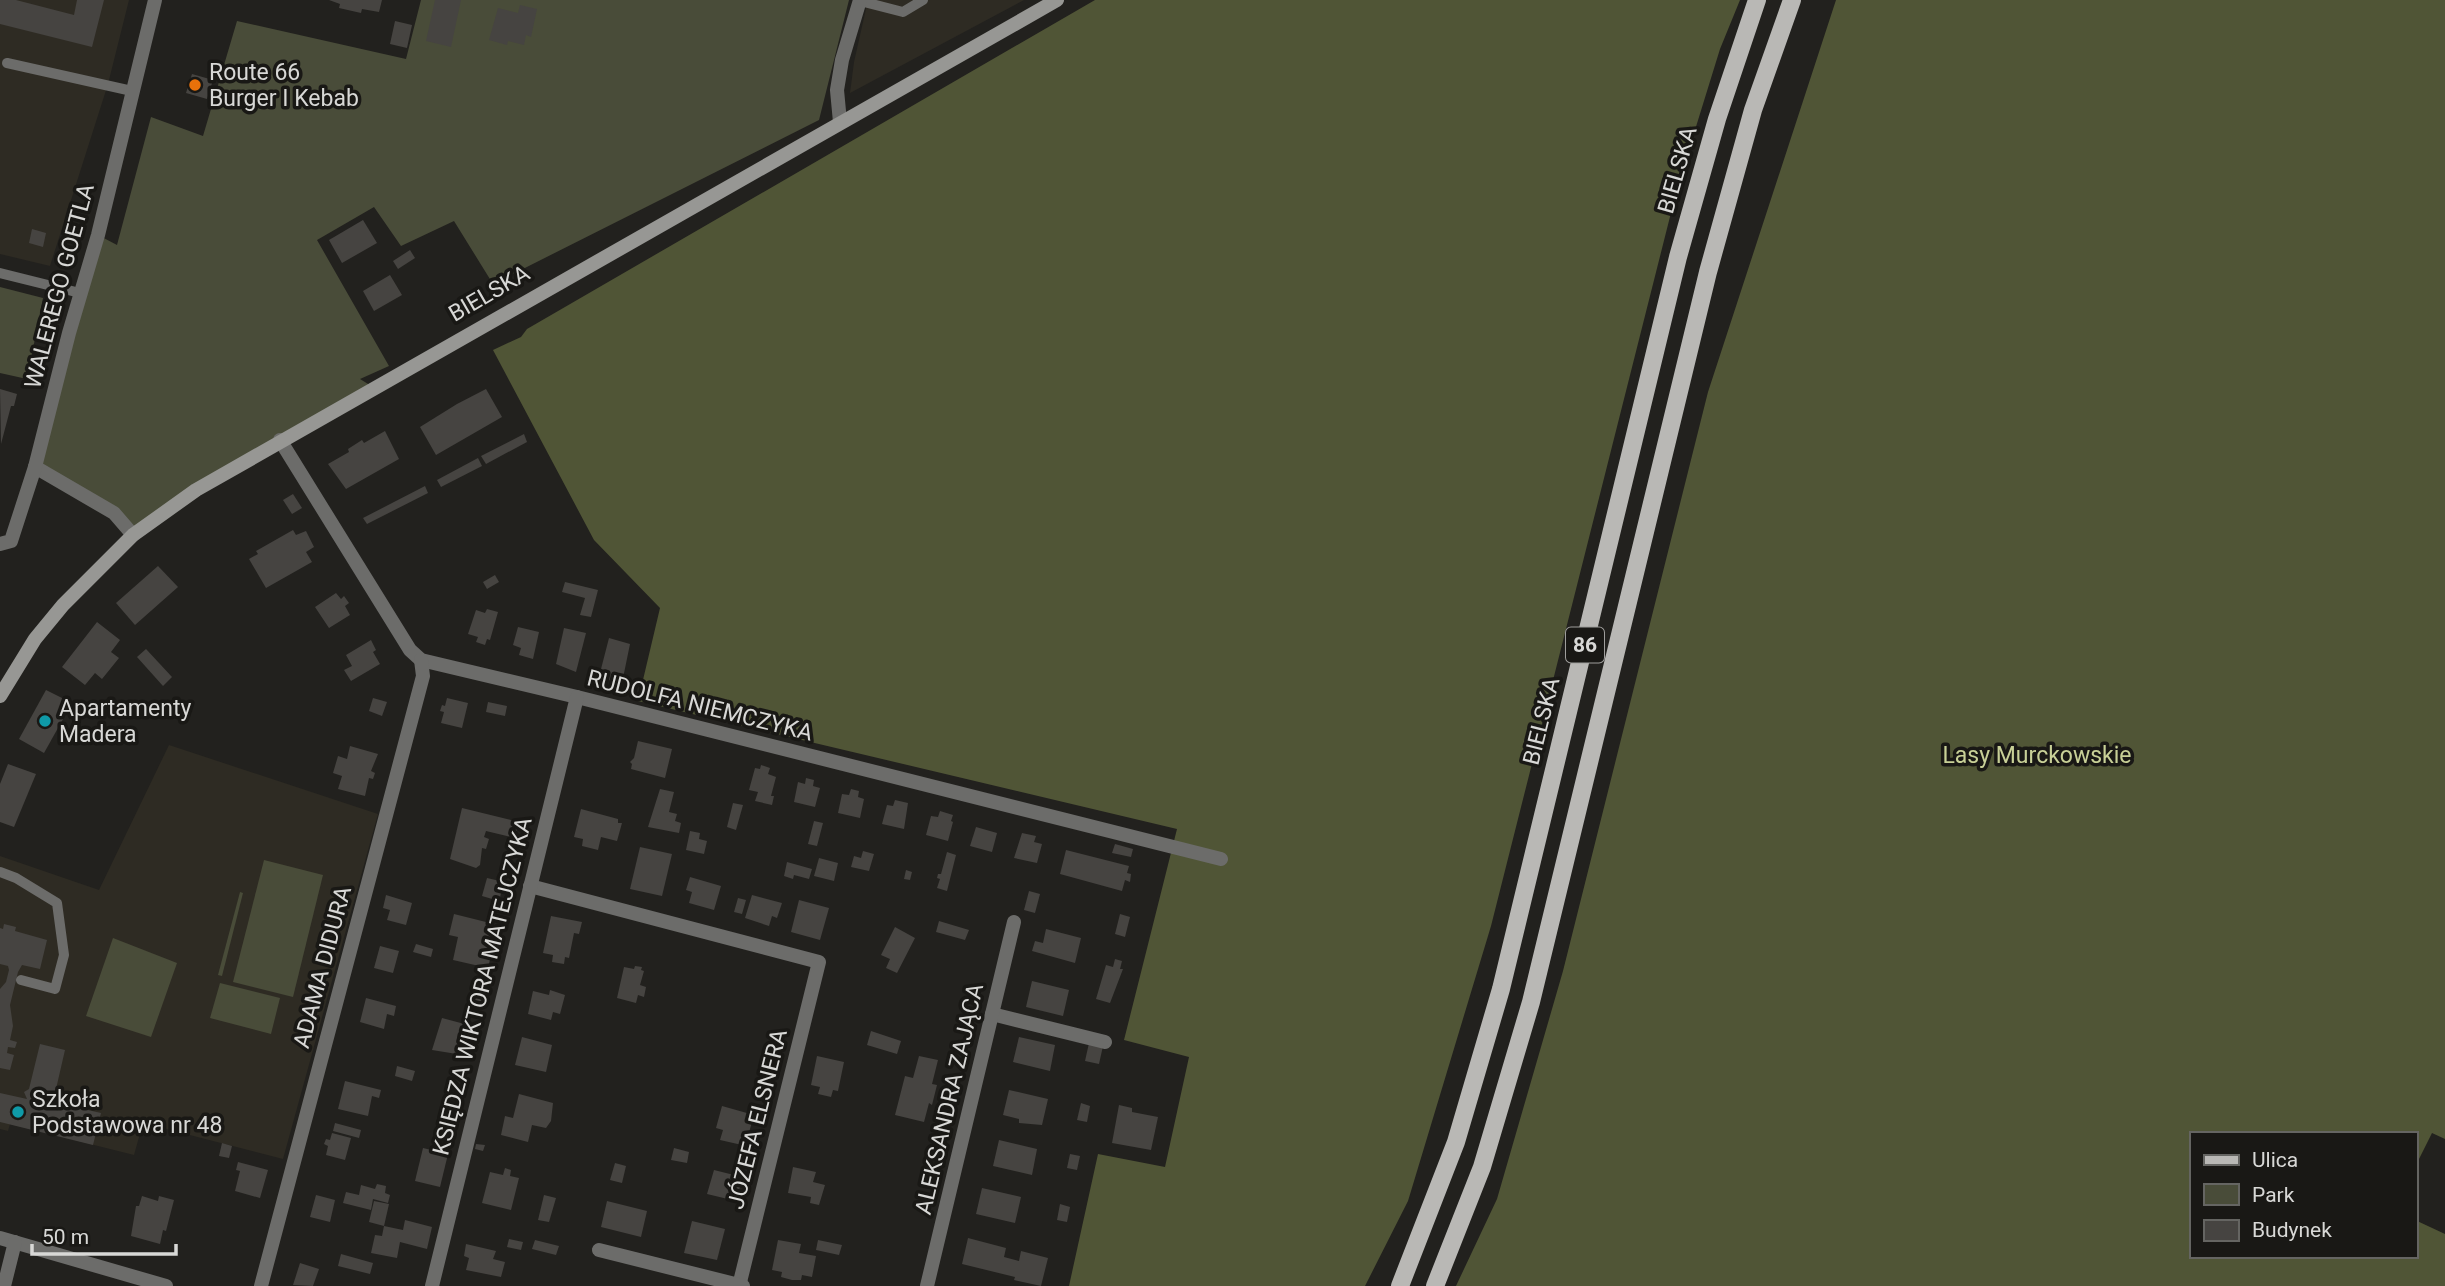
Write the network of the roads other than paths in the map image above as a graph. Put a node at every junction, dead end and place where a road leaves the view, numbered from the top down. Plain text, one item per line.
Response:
1 (155, 0) edge
2 (860, 0) edge
3 (923, 0) edge
4 (1057, 0) edge
5 (1757, 0) edge
6 (1792, 0) edge
7 (7, 63) dead end
8 (132, 91) junction
9 (840, 122) junction
10 (0, 273) edge
11 (80, 293) junction
12 (280, 440) junction
13 (35, 467) junction
14 (133, 536) junction
15 (0, 544) edge
16 (421, 660) junction
17 (0, 696) edge
18 (577, 697) junction
19 (1221, 859) dead end
20 (0, 872) edge
21 (530, 886) junction
22 (1014, 922) dead end
23 (21, 980) dead end
24 (992, 1014) junction
25 (1105, 1042) dead end
26 (0, 1238) edge
27 (15, 1242) junction
28 (599, 1250) dead end
29 (4, 1286) edge
30 (166, 1286) edge
31 (261, 1286) edge
32 (432, 1286) edge
33 (741, 1286) edge
34 (927, 1286) edge
35 (1400, 1286) edge
36 (1435, 1286) edge

1 - 8 street, WALEREGO GOETLA
2 - 3 lane
2 - 9 street
4 - 9 street, BIELSKA
5 - 35 main road, BIELSKA / 86
6 - 36 main road, 86
7 - 8 lane
8 - 11 street, WALEREGO GOETLA
9 - 12 street, BIELSKA
10 - 11 lane
11 - 13 street, WALEREGO GOETLA
12 - 14 street, BIELSKA
12 - 16 street
13 - 14 street
13 - 15 street, WALEREGO GOETLA
14 - 17 street, BIELSKA
16 - 18 street, RUDOLFA NIEMCZYKA
16 - 31 street, ADAMA DIDURA
18 - 19 street, RUDOLFA NIEMCZYKA
18 - 21 street, KSIĘDZA WIKTORA MATEJCZYKA
20 - 23 lane
21 - 32 street, KSIĘDZA WIKTORA MATEJCZYKA
21 - 33 street, JÓZEFA ELSNERA
22 - 24 street, ALEKSANDRA ZAJĄCA
24 - 25 street
24 - 34 street, ALEKSANDRA ZAJĄCA
26 - 27 street
27 - 29 street
27 - 30 street
28 - 33 street

